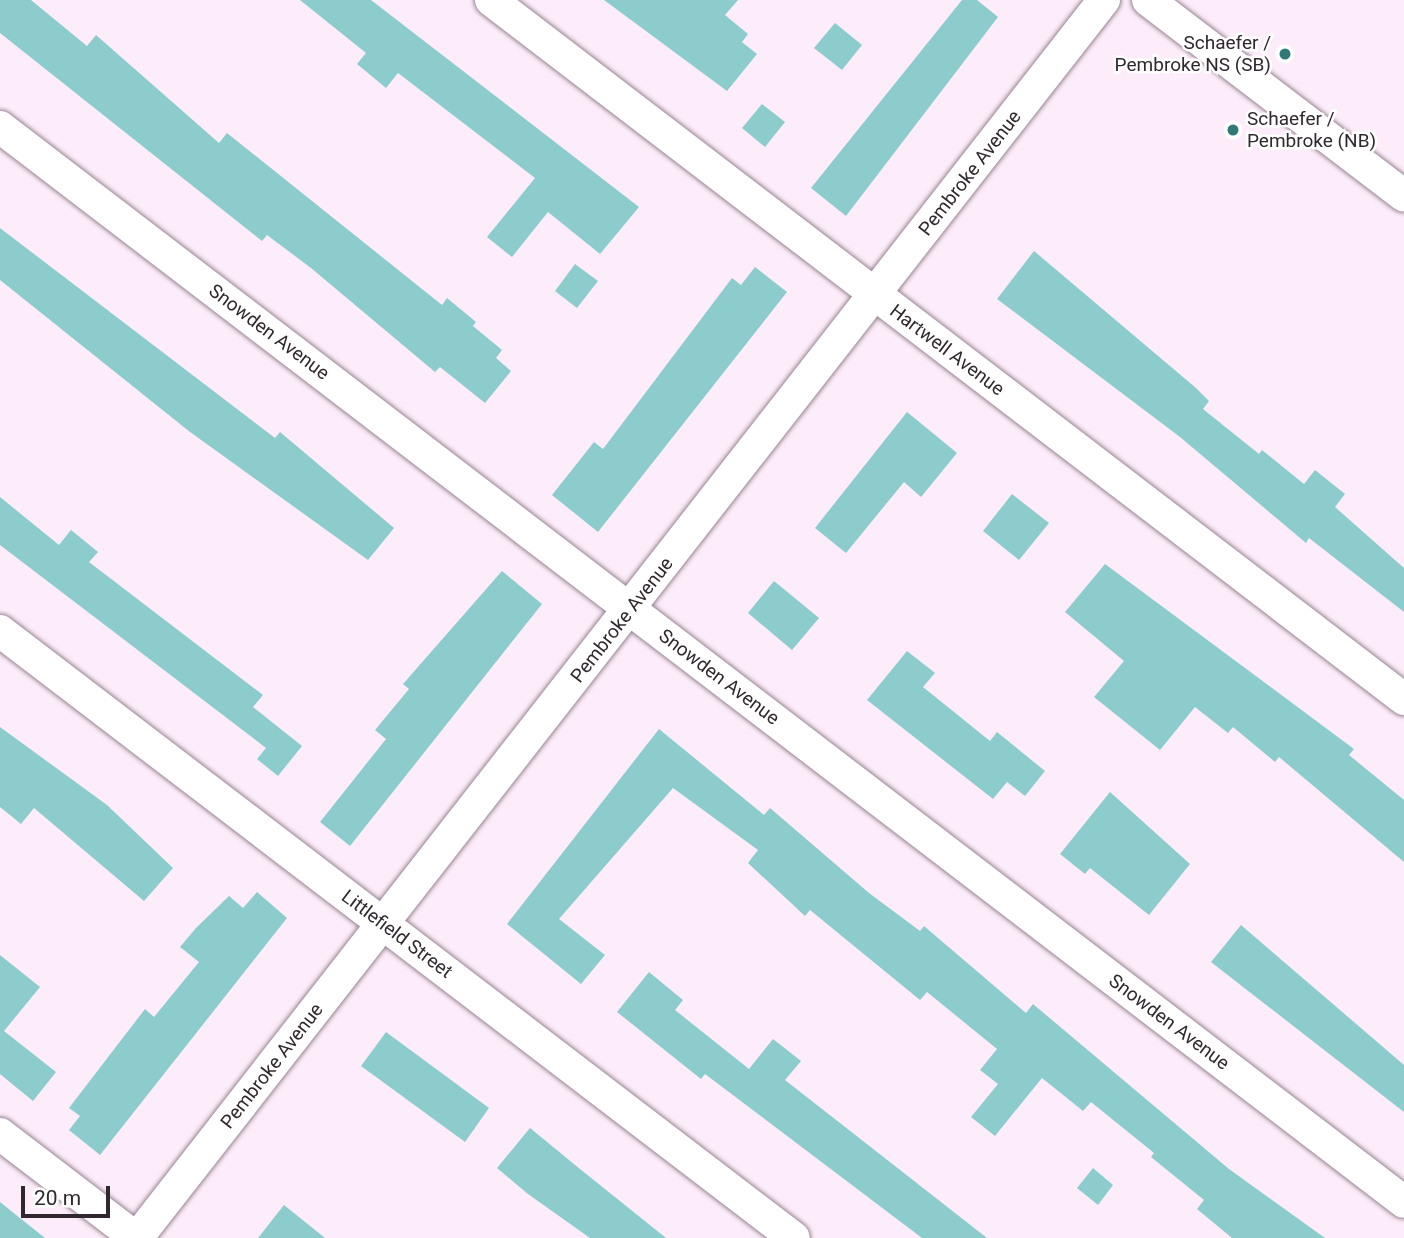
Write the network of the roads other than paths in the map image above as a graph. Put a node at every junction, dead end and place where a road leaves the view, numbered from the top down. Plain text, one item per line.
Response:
1 (491, 0) edge
2 (1104, 0) edge
3 (1148, 0) edge
4 (0, 127) edge
5 (1404, 196) edge
6 (876, 295) junction
7 (630, 609) junction
8 (0, 631) edge
9 (1404, 699) edge
10 (383, 924) junction
11 (0, 1134) edge
12 (1404, 1202) edge
13 (136, 1238) edge
14 (794, 1238) edge

1 - 6 street, Hartwell Avenue
2 - 6 street, Pembroke Avenue
3 - 5 street
4 - 7 street, Snowden Avenue
6 - 7 street, Pembroke Avenue
6 - 9 street, Hartwell Avenue
7 - 10 street, Pembroke Avenue
7 - 12 street, Snowden Avenue
8 - 10 street, Littlefield Street
10 - 13 street, Pembroke Avenue
10 - 14 street, Littlefield Street
11 - 13 street

